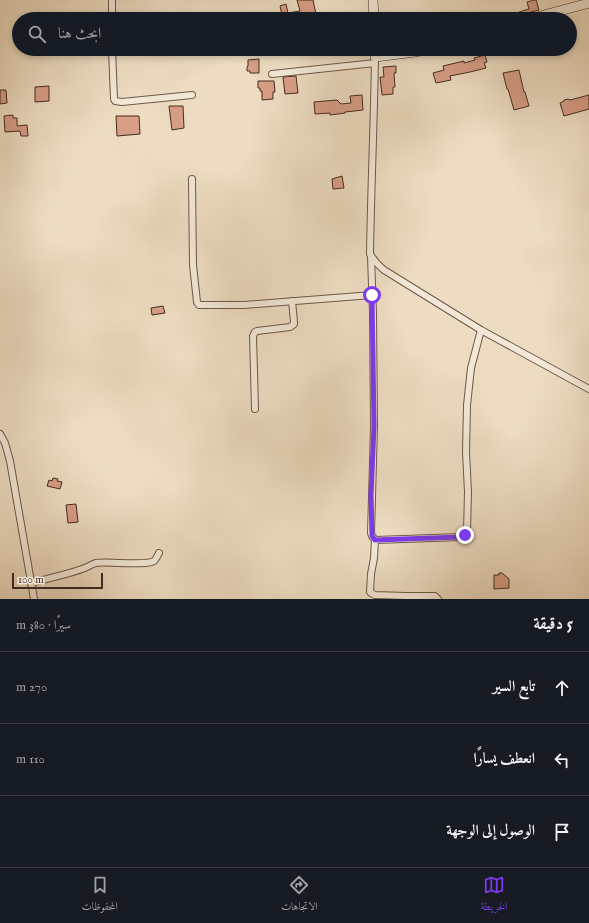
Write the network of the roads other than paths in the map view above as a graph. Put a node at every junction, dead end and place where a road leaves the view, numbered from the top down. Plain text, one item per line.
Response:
1 (112, 0) edge
2 (373, 0) edge
3 (589, 3) edge
4 (112, 12) edge
5 (374, 12) edge
6 (555, 12) edge
7 (112, 56) edge
8 (375, 56) edge
9 (272, 74) dead end
10 (192, 95) dead end
11 (192, 179) dead end
12 (370, 254) junction
13 (372, 295) junction
14 (292, 301) junction
15 (481, 330) junction
16 (589, 389) edge
17 (255, 409) dead end
18 (0, 434) edge
19 (375, 540) junction
20 (159, 553) dead end
21 (32, 583) junction
22 (34, 599) edge
23 (438, 599) edge

1 - 4 street
2 - 5 main road
3 - 6 main road
7 - 10 street
8 - 9 street
8 - 12 street
11 - 14 street
12 - 13 street
12 - 15 street
13 - 14 street
13 - 19 street
14 - 17 street
15 - 16 street
15 - 19 street
18 - 21 street
19 - 23 street
20 - 21 street
21 - 22 street

